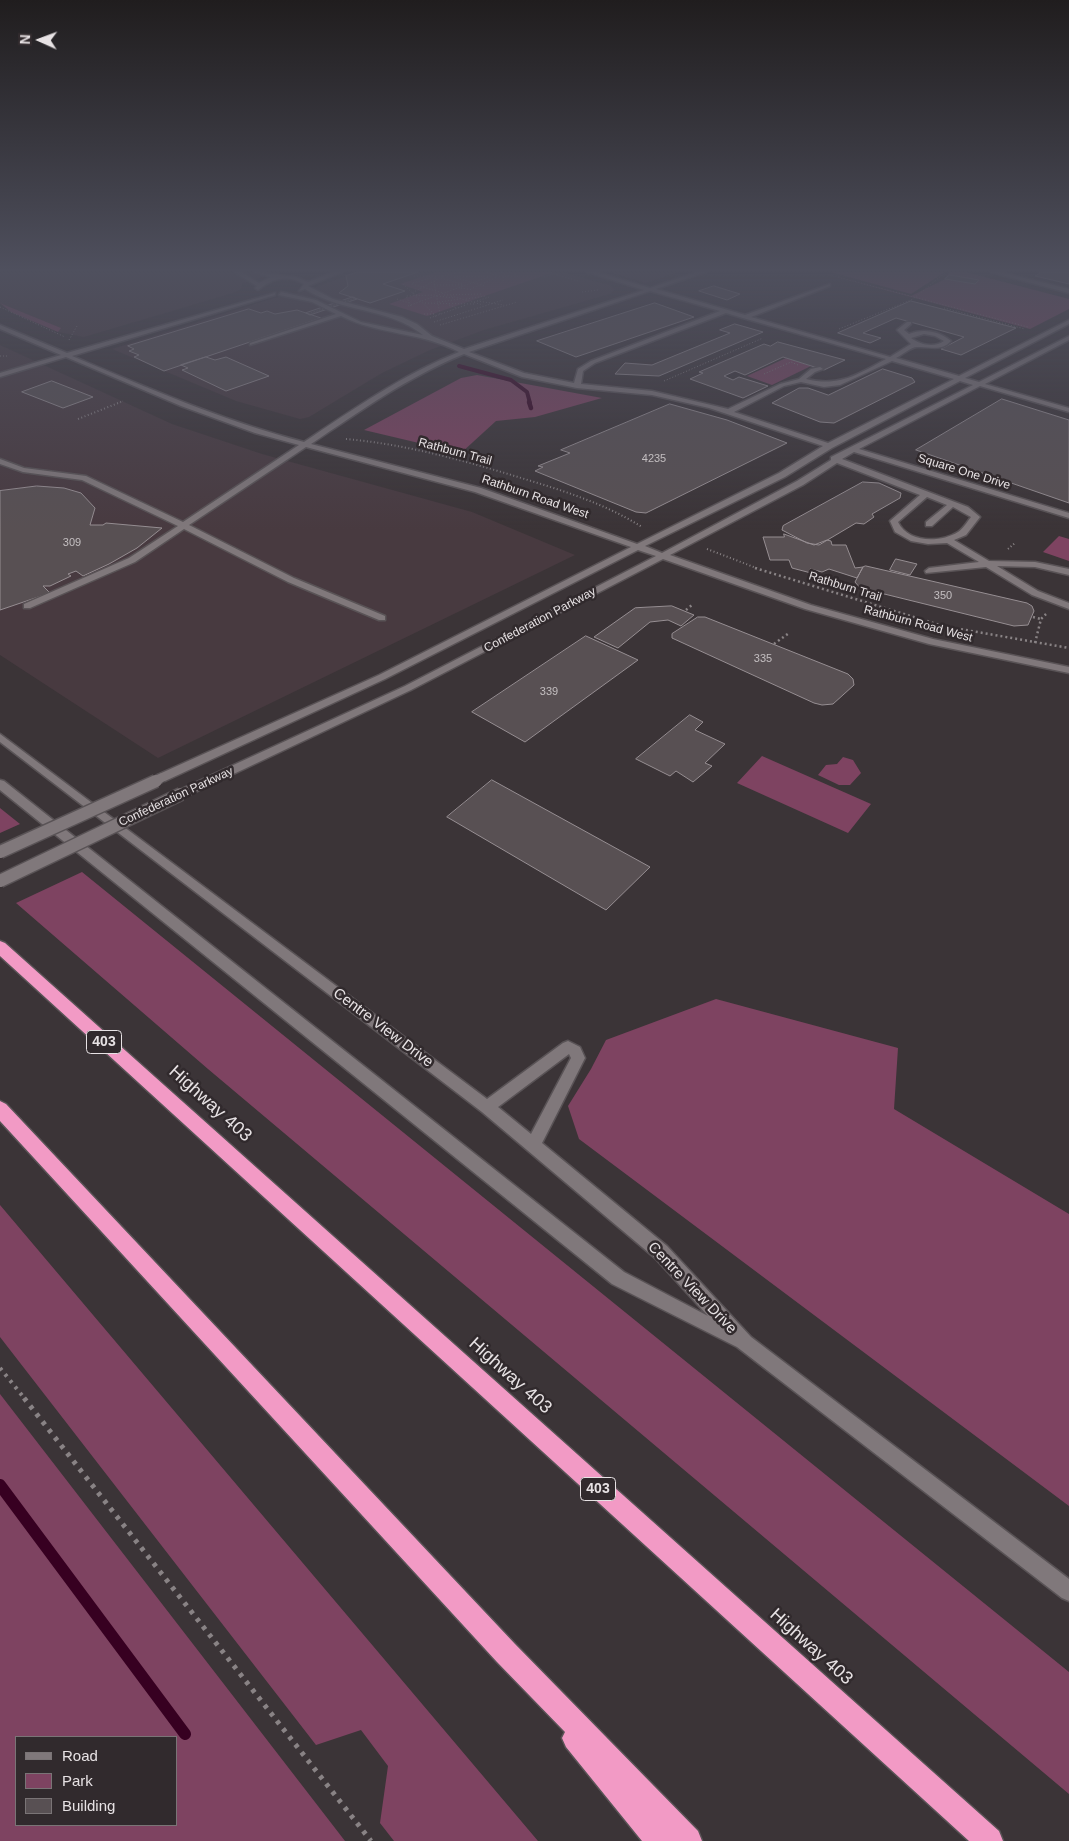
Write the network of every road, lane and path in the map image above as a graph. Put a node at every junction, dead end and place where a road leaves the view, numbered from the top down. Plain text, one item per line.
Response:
1 (60, 358) edge
2 (72, 358) edge
3 (450, 358) edge
4 (478, 358) edge
5 (604, 358) edge
6 (714, 358) edge
7 (885, 358) edge
8 (895, 358) edge
9 (999, 358) edge
10 (1030, 358) edge
11 (892, 360) junction
12 (786, 364) junction
13 (801, 366) dead end
14 (794, 367) dead end
15 (820, 369) dead end
16 (764, 374) dead end
17 (0, 375) edge
18 (801, 380) junction
19 (956, 380) junction
20 (977, 385) junction
21 (577, 386) junction
22 (652, 393) junction
23 (123, 401) dead end
24 (1069, 410) edge
25 (730, 411) junction
26 (84, 422) dead end
27 (343, 439) dead end
28 (305, 445) junction
29 (829, 446) junction
30 (853, 449) junction
31 (834, 459) junction
32 (0, 461) edge
33 (926, 494) junction
34 (952, 504) junction
35 (1069, 516) edge
36 (929, 524) dead end
37 (182, 526) junction
38 (642, 527) dead end
39 (948, 540) junction
40 (637, 547) junction
41 (706, 549) dead end
42 (660, 556) junction
43 (986, 564) junction
44 (929, 571) dead end
45 (1069, 572) edge
46 (1059, 602) junction
47 (692, 605) dead end
48 (27, 606) dead end
49 (1069, 606) edge
50 (686, 610) dead end
51 (1033, 617) dead end
52 (382, 618) dead end
53 (1041, 619) junction
54 (789, 633) dead end
55 (1035, 642) junction
56 (774, 644) dead end
57 (1069, 648) edge
58 (1069, 670) edge
59 (0, 737) edge
60 (0, 784) edge
61 (0, 852) edge
62 (0, 881) edge
63 (0, 946) edge
64 (487, 1107) junction
65 (0, 1109) edge
66 (533, 1145) junction
67 (745, 1343) junction
68 (0, 1368) edge
69 (1069, 1591) edge
70 (506, 1653) junction
71 (371, 1841) edge
72 (660, 1841) edge
73 (688, 1841) edge
74 (989, 1841) edge

1 - 17 street
2 - 28 street, Rathburn Road West
3 - 28 street
4 - 21 street
5 - 21 street
6 - 22 path
7 - 11 street
8 - 11 street
9 - 19 street, Confederation Parkway
10 - 20 street, Confederation Parkway
11 - 18 street
11 - 19 street
12 - 13 path
12 - 14 path
12 - 16 path
15 - 18 street
18 - 25 street
19 - 20 street
19 - 29 street, Confederation Parkway
20 - 24 street
20 - 30 street, Confederation Parkway
21 - 22 street
22 - 25 street
23 - 26 path
25 - 29 street
27 - 38 path, Rathburn Trail
28 - 37 street
28 - 40 street, Rathburn Road West
29 - 40 street, Confederation Parkway
30 - 31 street, Confederation Parkway
30 - 35 street, Square One Drive
31 - 33 street
31 - 42 street, Confederation Parkway
32 - 37 street
33 - 34 street
33 - 39 street
34 - 36 street
34 - 39 street
37 - 48 street
37 - 52 street
39 - 43 street
40 - 42 street, Rathburn Road West
40 - 61 street, Confederation Parkway, bridge
41 - 55 path, Rathburn Trail
42 - 58 street, Rathburn Road West
42 - 62 street, Confederation Parkway, bridge
43 - 44 street
43 - 45 street
43 - 46 street
46 - 49 street
46 - 53 path
47 - 50 path
51 - 53 path
53 - 55 path
54 - 56 path
55 - 57 path, Rathburn Trail
59 - 64 street, Centre View Drive
60 - 67 street, Centre View Drive
63 - 74 highway, Highway 403 / 403
64 - 66 street, Centre View Drive
64 - 66 street
65 - 70 highway
66 - 67 street, Centre View Drive
67 - 69 street, Centre View Drive
68 - 71 path
70 - 72 highway
70 - 73 highway

